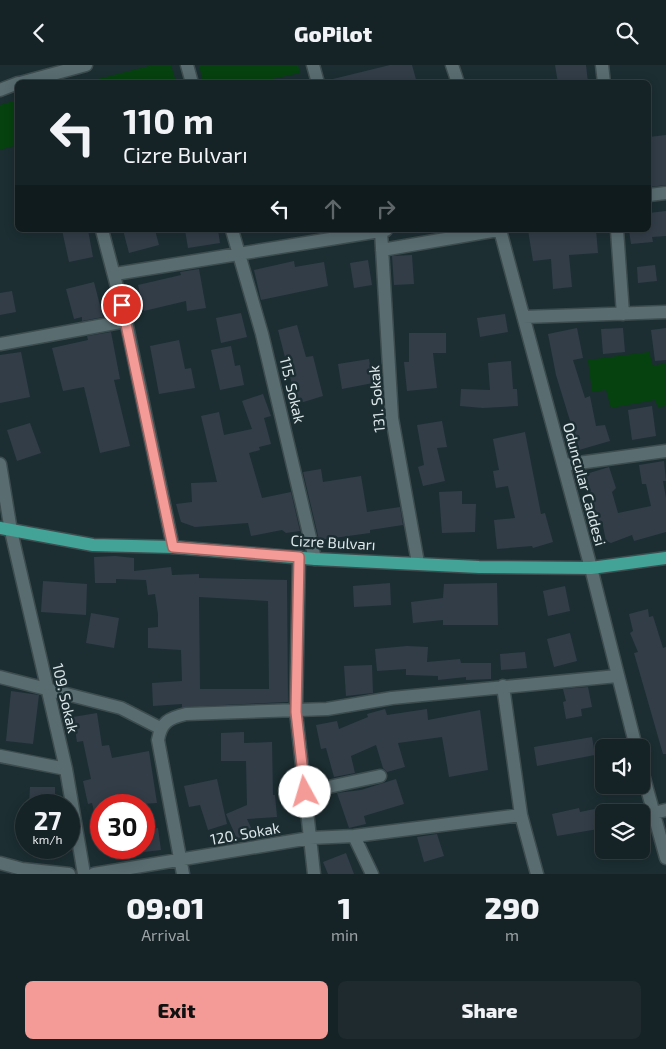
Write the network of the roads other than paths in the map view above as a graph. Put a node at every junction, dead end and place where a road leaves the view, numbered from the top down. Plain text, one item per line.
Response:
1 (86, 65) edge
2 (187, 65) edge
3 (314, 65) edge
4 (452, 65) edge
5 (602, 65) edge
6 (55, 73) edge
7 (30, 80) edge
8 (191, 80) edge
9 (317, 80) edge
10 (457, 80) edge
11 (604, 80) edge
12 (15, 84) edge
13 (0, 90) edge
14 (666, 193) edge
15 (651, 195) edge
16 (103, 232) edge
17 (232, 232) edge
18 (360, 232) edge
19 (384, 232) edge
20 (487, 232) edge
21 (500, 232) edge
22 (617, 232) edge
23 (382, 250) junction
24 (238, 254) junction
25 (115, 274) junction
26 (666, 311) edge
27 (623, 314) junction
28 (524, 317) junction
29 (126, 321) junction
30 (0, 344) edge
31 (666, 451) edge
32 (0, 463) edge
33 (564, 465) junction
34 (5, 529) edge
35 (173, 547) junction
36 (299, 557) junction
37 (666, 558) edge
38 (315, 559) junction
39 (418, 563) junction
40 (591, 568) junction
41 (617, 676) junction
42 (0, 677) edge
43 (503, 686) junction
44 (47, 689) junction
45 (296, 712) junction
46 (160, 728) junction
47 (634, 739) edge
48 (0, 756) edge
49 (66, 769) junction
50 (380, 776) dead end
51 (650, 788) edge
52 (305, 792) junction
53 (660, 811) edge
54 (521, 815) junction
55 (354, 836) junction
56 (310, 838) junction
57 (666, 858) edge
58 (181, 860) junction
59 (0, 863) edge
60 (68, 874) edge
61 (84, 874) edge
62 (94, 874) edge
63 (182, 874) edge
64 (314, 874) edge
65 (372, 874) edge
66 (536, 874) edge

1 - 6 street
2 - 8 street
3 - 9 street
4 - 10 street
5 - 11 street
6 - 7 street
12 - 13 street
14 - 15 street
16 - 25 street
17 - 24 street, 115. Sokak
18 - 24 street
19 - 23 street, 131. Sokak
20 - 23 street
21 - 28 street, Oduncular Caddesi
22 - 27 street
23 - 39 street, 131. Sokak
24 - 25 street
24 - 38 street, 115. Sokak
25 - 29 street
26 - 27 street
27 - 28 street
28 - 33 street, Oduncular Caddesi
29 - 30 street
29 - 35 street
31 - 33 street
32 - 34 street, 109. Sokak
33 - 40 street, Oduncular Caddesi
34 - 35 main road, Cizre Bulvarı
34 - 44 street, 109. Sokak
35 - 36 main road, Cizre Bulvarı
36 - 38 main road, Cizre Bulvarı
36 - 45 street
37 - 40 main road, Cizre Bulvarı
38 - 39 main road, Cizre Bulvarı
39 - 40 main road, Cizre Bulvarı
40 - 41 street, Oduncular Caddesi
41 - 43 street
41 - 47 street, Oduncular Caddesi
42 - 44 street
43 - 45 street
43 - 54 street
44 - 46 street
44 - 49 street, 109. Sokak
45 - 46 street
45 - 52 street
46 - 58 street
48 - 49 street
49 - 61 street, 109. Sokak
50 - 52 street
51 - 53 street
52 - 56 street
53 - 57 street
54 - 55 street, 120. Sokak
54 - 66 street
55 - 56 street, 120. Sokak
55 - 65 street
56 - 58 street, 120. Sokak
56 - 64 street
58 - 62 street, 120. Sokak
58 - 63 street
59 - 60 street

